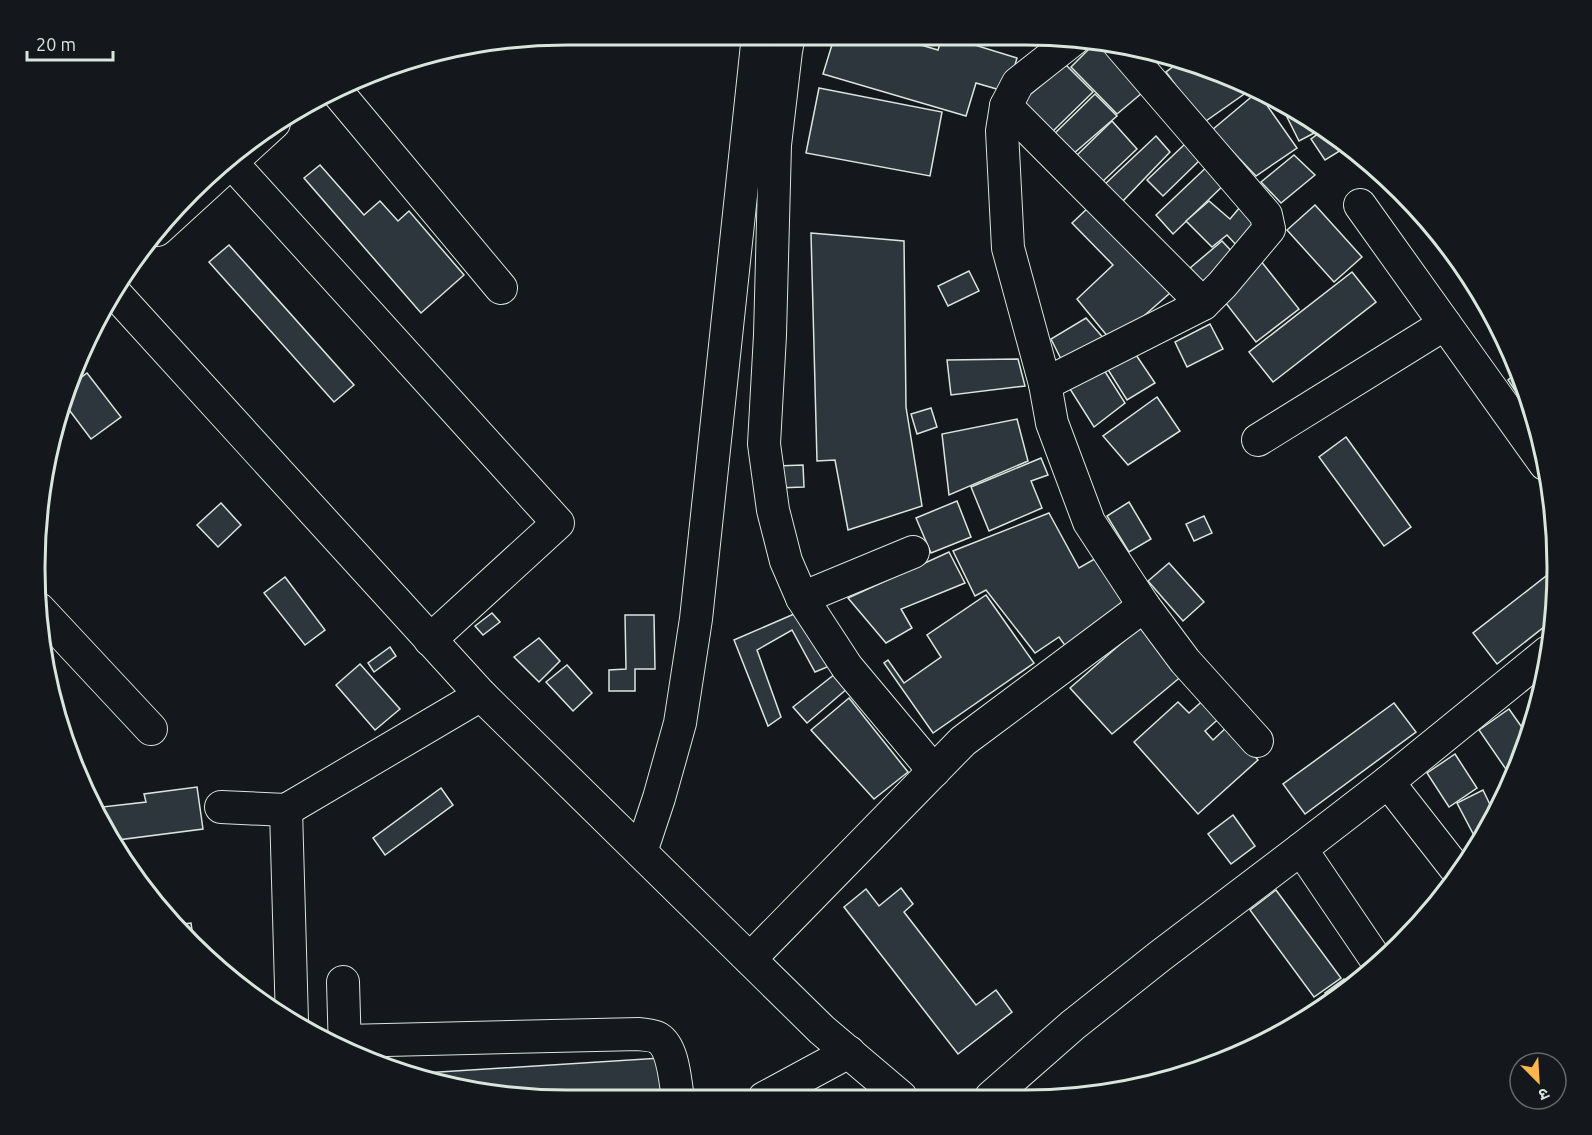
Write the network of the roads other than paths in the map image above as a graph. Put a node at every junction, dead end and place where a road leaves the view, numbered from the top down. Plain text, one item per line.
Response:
1 (757, 45) edge
2 (787, 45) edge
3 (1064, 46) edge
4 (1129, 56) edge
5 (341, 97) edge
6 (1006, 106) junction
7 (234, 166) edge
8 (1360, 205) dead end
9 (501, 288) dead end
10 (120, 298) edge
11 (1203, 304) junction
12 (1445, 324) junction
13 (1045, 384) junction
14 (1258, 440) dead end
15 (1532, 446) edge
16 (913, 552) dead end
17 (802, 598) junction
18 (1144, 606) junction
19 (47, 618) edge
20 (430, 640) junction
21 (1536, 672) edge
22 (481, 695) junction
23 (151, 729) dead end
24 (1257, 741) dead end
25 (934, 771) junction
26 (1389, 782) junction
27 (221, 807) dead end
28 (286, 810) junction
29 (1301, 849) junction
30 (641, 852) junction
31 (1453, 866) edge
32 (1373, 956) edge
33 (750, 959) junction
34 (343, 982) dead end
35 (292, 1011) edge
36 (345, 1040) edge
37 (358, 1045) edge
38 (849, 1053) junction
39 (677, 1090) edge
40 (779, 1090) edge
41 (889, 1090) edge
42 (998, 1090) edge

1 - 30 street
2 - 17 street
3 - 6 street
4 - 11 street
5 - 9 street
6 - 11 street
6 - 13 street
7 - 20 street
8 - 12 street
10 - 20 street
11 - 13 street
12 - 14 street
12 - 15 street
13 - 18 street
16 - 17 street
17 - 25 street
18 - 24 street
18 - 25 street
19 - 23 street
20 - 22 street
21 - 26 street
22 - 28 street
22 - 30 street
25 - 33 street
26 - 29 street
26 - 31 street
27 - 28 street
28 - 35 street
29 - 32 street
29 - 42 street
30 - 33 street
33 - 38 street
34 - 36 street
37 - 39 street
38 - 40 street
38 - 41 street

